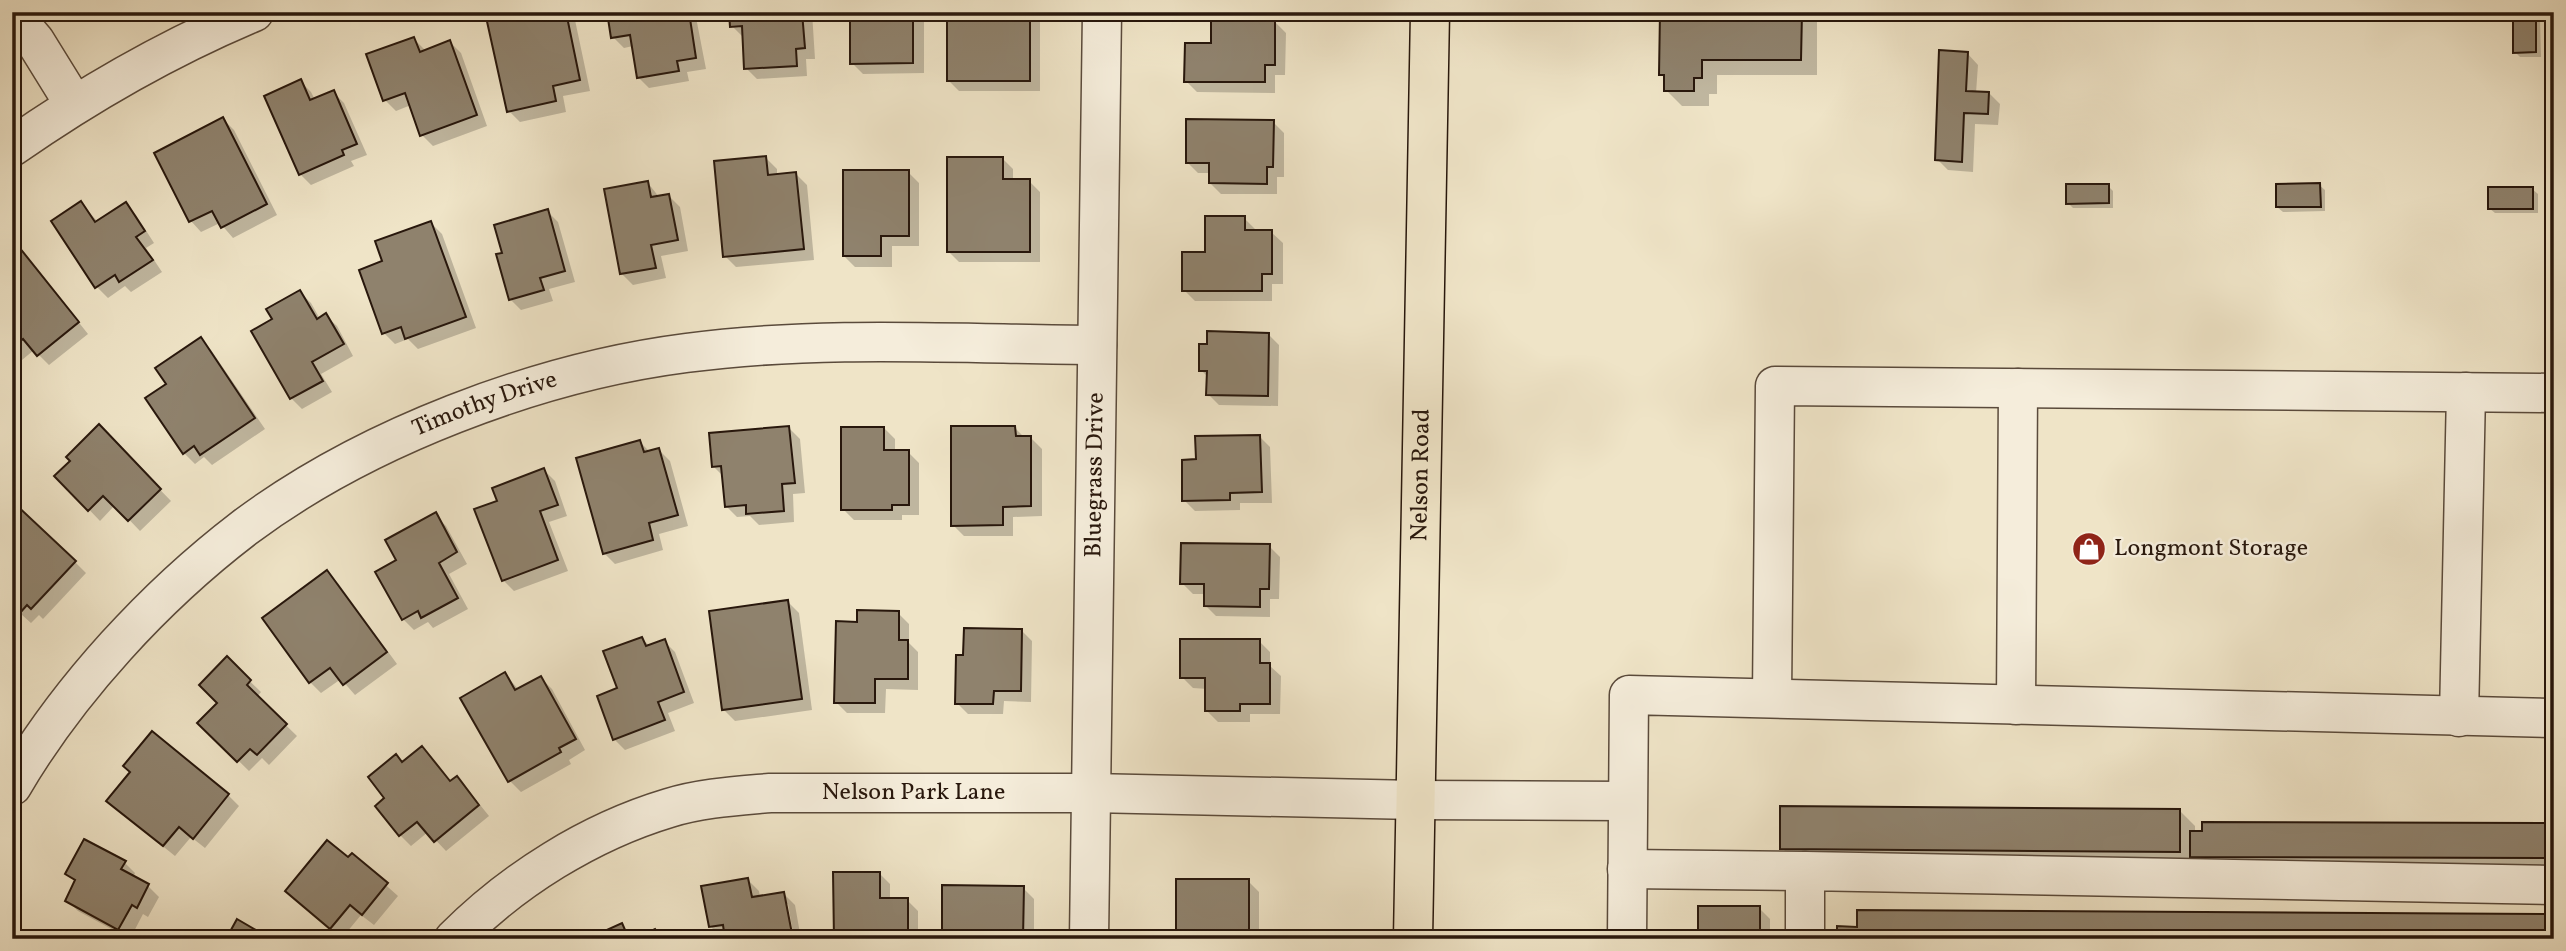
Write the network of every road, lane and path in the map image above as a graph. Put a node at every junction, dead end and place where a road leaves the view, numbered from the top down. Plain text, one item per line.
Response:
1 (254, 12) edge
2 (1102, 12) edge
3 (1430, 12) edge
4 (12, 13) edge
5 (74, 104) junction
6 (12, 147) edge
7 (1097, 345) junction
8 (2018, 388) junction
9 (2466, 392) junction
10 (2554, 393) edge
11 (1772, 697) junction
12 (2016, 705) junction
13 (2459, 717) junction
14 (2554, 718) edge
15 (12, 786) edge
16 (1091, 793) junction
17 (1415, 800) junction
18 (1627, 801) junction
19 (1627, 869) junction
20 (1805, 871) junction
21 (2554, 885) edge
22 (454, 939) edge
23 (1089, 939) edge
24 (1413, 939) edge
25 (1628, 939) edge
26 (1805, 939) edge

1 - 5 street
2 - 7 street, Bluegrass Drive
3 - 17 main road, Nelson Road
4 - 5 street
5 - 6 street
7 - 15 street, Timothy Drive
7 - 16 street, Bluegrass Drive
8 - 9 street
8 - 11 street
8 - 12 street
9 - 10 street
9 - 13 street
11 - 12 street
11 - 18 street
12 - 13 street
13 - 14 street
16 - 17 street, Nelson Park Lane
16 - 22 street, Nelson Park Lane
16 - 23 street, Bluegrass Drive
17 - 18 street, Nelson Park Lane
17 - 24 main road, Nelson Road
18 - 19 street
19 - 20 street
19 - 25 street
20 - 21 street
20 - 26 street

